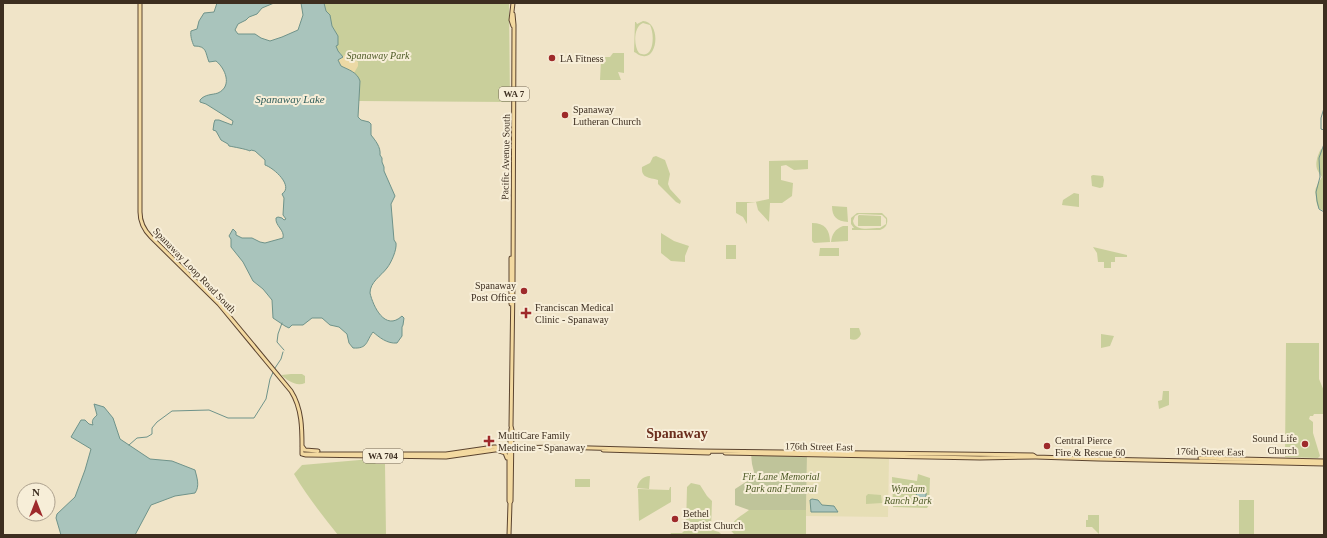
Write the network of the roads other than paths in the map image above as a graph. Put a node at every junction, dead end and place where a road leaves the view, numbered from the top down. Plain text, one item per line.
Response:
1 (140, 3) edge
2 (513, 3) edge
3 (302, 446) junction
4 (510, 448) junction
5 (601, 449) junction
6 (497, 450) junction
7 (653, 450) junction
8 (684, 450) junction
9 (637, 451) junction
10 (730, 451) junction
11 (745, 451) junction
12 (671, 452) junction
13 (822, 452) junction
14 (720, 453) junction
15 (735, 453) junction
16 (882, 453) junction
17 (302, 454) junction
18 (377, 454) junction
19 (810, 454) junction
20 (865, 455) junction
21 (932, 455) junction
22 (978, 455) junction
23 (993, 455) junction
24 (1036, 456) junction
25 (966, 457) junction
26 (982, 458) junction
27 (1096, 458) junction
28 (1147, 458) junction
29 (1199, 458) junction
30 (1136, 459) junction
31 (1189, 460) junction
32 (1324, 462) edge
33 (508, 463) junction
34 (510, 503) junction
35 (510, 535) edge

1 - 3 main road, Spanaway Loop Road South
2 - 4 main road, Pacific Avenue South / WA 7
3 - 17 main road, Spanaway Loop Road South
3 - 18 main road, WA 704
4 - 5 main road, 176th Street East
4 - 6 main road, WA 704
4 - 18 main road, WA 704
4 - 33 main road, Pacific Avenue South / WA 7
4 - 34 main road, Pacific Avenue South / WA 7
5 - 7 main road, 176th Street East
5 - 9 main road, 176th Street East
6 - 17 main road, WA 704
6 - 33 main road
7 - 8 main road, 176th Street East
7 - 9 main road
8 - 10 main road, 176th Street East
8 - 12 main road
9 - 12 main road, 176th Street East
10 - 11 main road, 176th Street East
10 - 14 main road
11 - 13 main road, 176th Street East
11 - 15 main road
12 - 14 main road, 176th Street East
13 - 16 main road, 176th Street East
13 - 19 main road
14 - 15 main road, 176th Street East
15 - 19 main road, 176th Street East
16 - 20 main road
16 - 21 main road, 176th Street East
17 - 18 main road, WA 704
19 - 20 main road, 176th Street East
20 - 21 main road, 176th Street East
21 - 22 main road, 176th Street East
21 - 25 main road, 176th Street East
22 - 23 main road, 176th Street East
22 - 25 main road
23 - 24 main road, 176th Street East
23 - 26 main road
24 - 26 main road, 176th Street East
24 - 27 main road, 176th Street East
25 - 26 main road, 176th Street East
27 - 28 main road, 176th Street East
27 - 30 main road, 176th Street East
28 - 29 main road, 176th Street East
28 - 30 main road
29 - 31 main road
29 - 32 main road, 176th Street East
30 - 31 main road, 176th Street East
31 - 32 main road, 176th Street East
33 - 34 main road, Pacific Avenue South / WA 7
34 - 35 main road, Pacific Avenue South / WA 7

